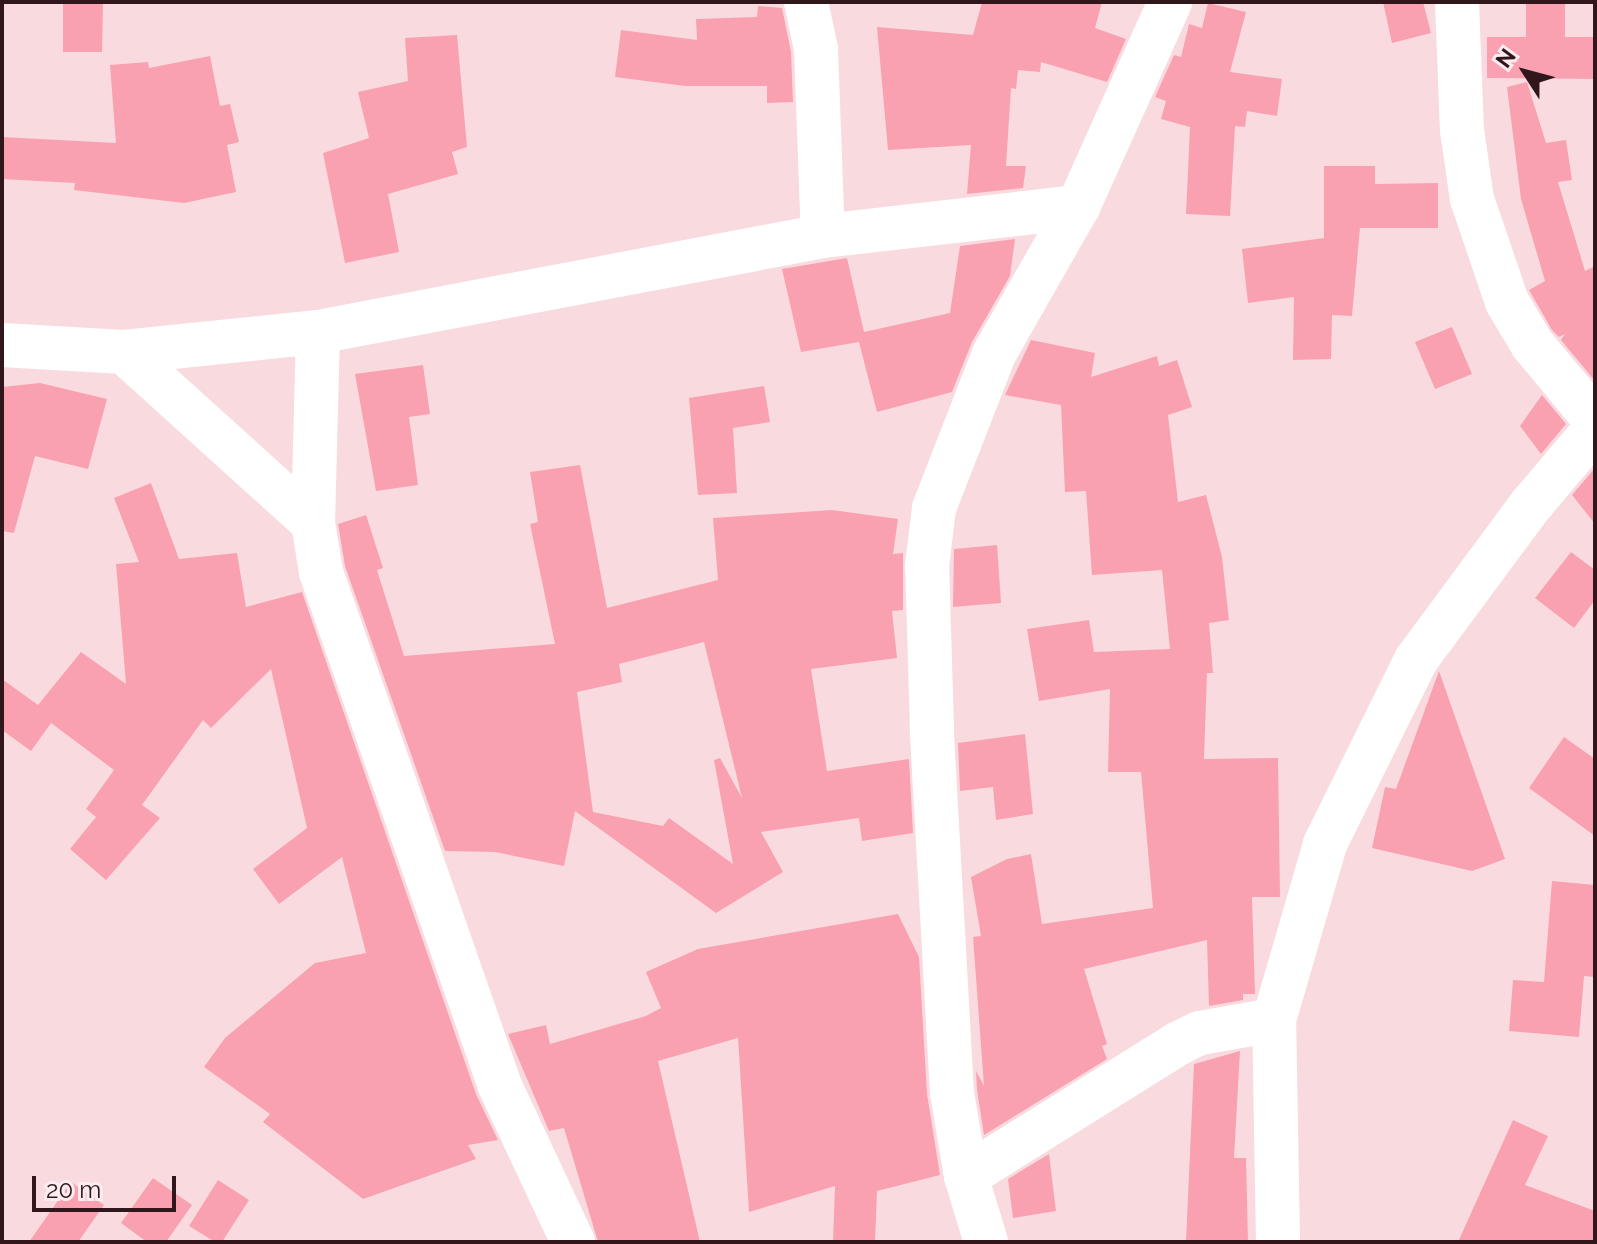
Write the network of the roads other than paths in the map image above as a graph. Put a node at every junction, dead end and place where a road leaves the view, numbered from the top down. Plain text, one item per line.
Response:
1 (806, 2) edge
2 (1170, 2) edge
3 (1457, 2) edge
4 (1078, 207) junction
5 (823, 236) junction
6 (318, 332) junction
7 (2, 345) edge
8 (124, 352) junction
9 (1595, 420) edge
10 (1595, 429) edge
11 (313, 523) junction
12 (1274, 1020) junction
13 (966, 1176) junction
14 (573, 1242) edge
15 (986, 1242) edge
16 (1278, 1242) edge

1 - 5 street
2 - 4 street
3 - 9 street
4 - 5 street
4 - 13 street
5 - 6 street
6 - 8 street
6 - 11 street
7 - 8 street
8 - 11 street
10 - 12 street
11 - 14 street
12 - 13 street
12 - 16 street
13 - 15 street

